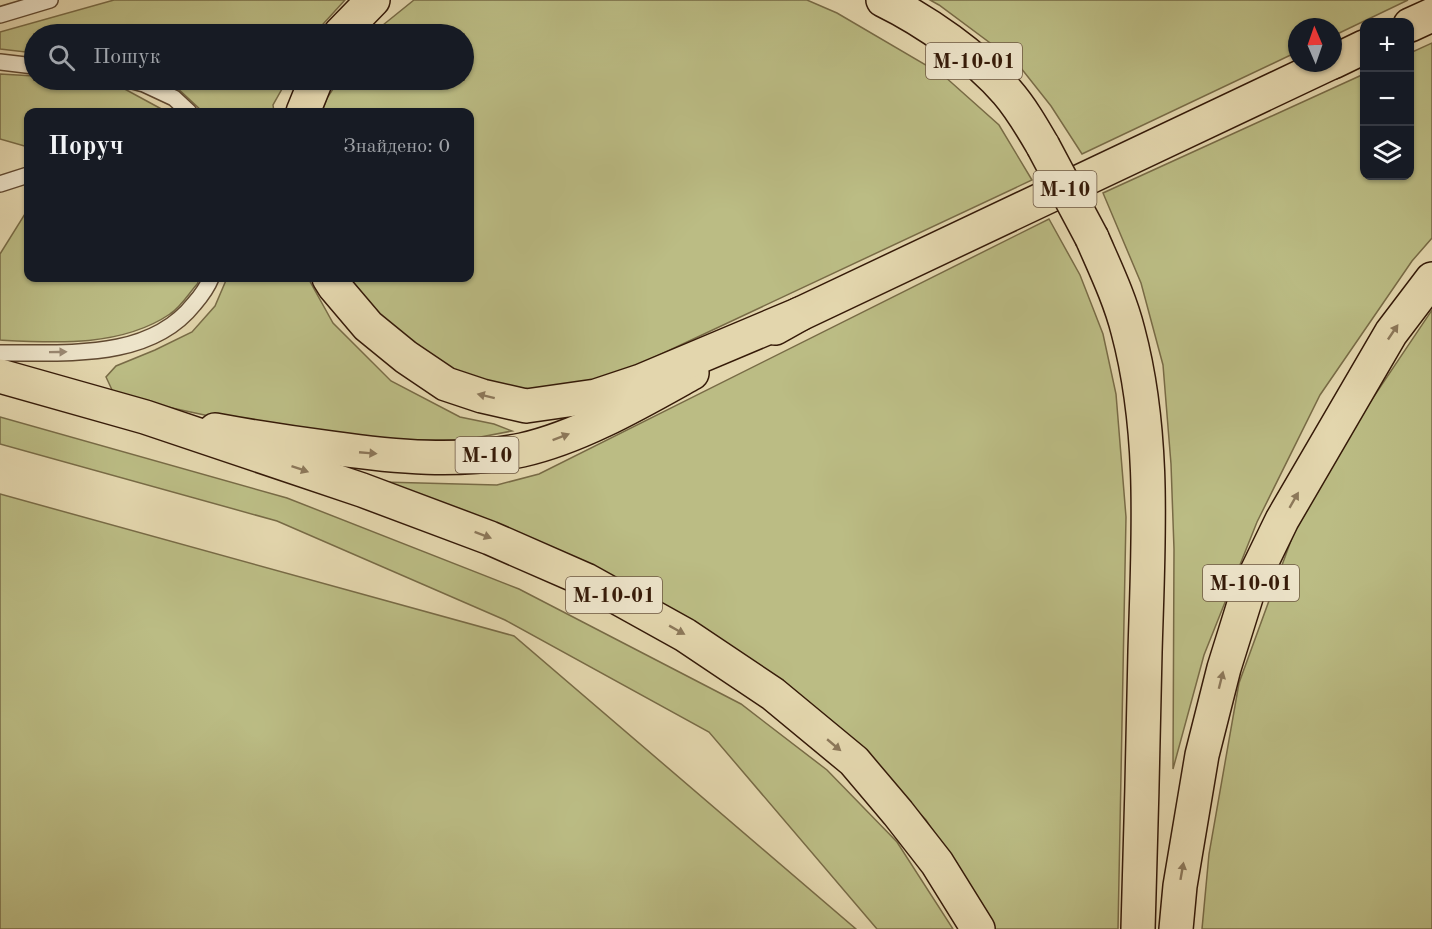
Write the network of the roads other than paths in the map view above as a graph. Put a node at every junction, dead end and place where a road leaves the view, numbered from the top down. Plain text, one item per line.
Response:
1 (50, 0) edge
2 (373, 0) edge
3 (883, 0) edge
4 (0, 15) edge
5 (1432, 15) edge
6 (1414, 23) edge
7 (350, 24) edge
8 (1360, 49) edge
9 (1342, 57) edge
10 (0, 62) edge
11 (24, 65) edge
12 (1311, 72) edge
13 (157, 90) edge
14 (312, 90) edge
15 (185, 108) edge
16 (305, 108) edge
17 (24, 176) edge
18 (0, 184) edge
19 (1432, 279) edge
20 (209, 282) edge
21 (332, 282) edge
22 (800, 314) junction
23 (0, 353) edge
24 (0, 376) edge
25 (145, 417) junction
26 (978, 929) edge
27 (1138, 929) edge
28 (1176, 929) edge

1 - 4 lane
2 - 7 main road
3 - 27 main road, М-10-01, bridge
5 - 6 main road
8 - 9 main road, М-10
10 - 11 lane
12 - 22 main road, М-10
13 - 15 lane
14 - 16 main road
17 - 18 lane
28 -> 19 main road, М-10-01
23 -> 20 lane
22 -> 21 main road
25 -> 22 main road, М-10
24 - 25 main road, М-10
25 -> 26 main road, М-10-01

